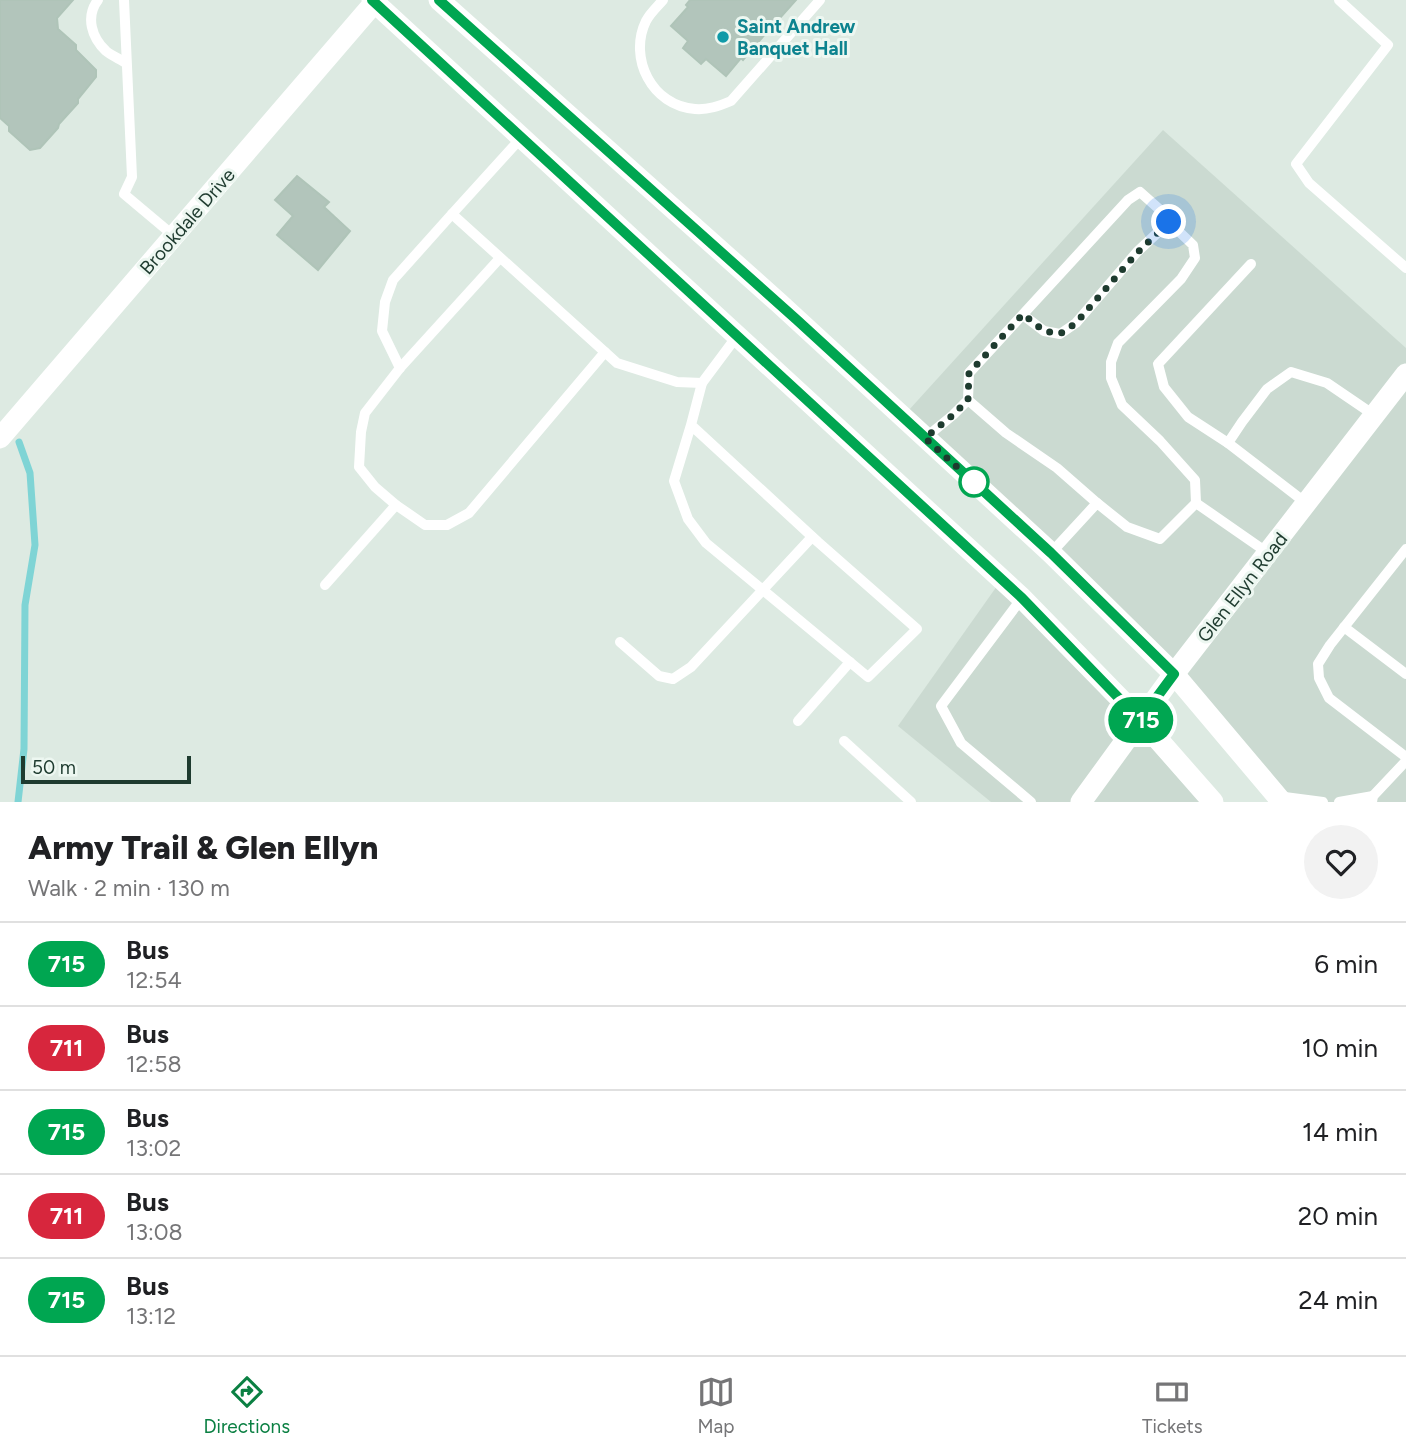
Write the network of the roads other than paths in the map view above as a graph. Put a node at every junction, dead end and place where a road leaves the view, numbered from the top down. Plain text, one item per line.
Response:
1 (98, 0) edge
2 (124, 0) edge
3 (439, 0) edge
4 (663, 0) edge
5 (820, 0) edge
6 (1339, 0) edge
7 (373, 1) edge
8 (127, 63) junction
9 (521, 138) junction
10 (452, 214) junction
11 (1169, 222) junction
12 (174, 236) junction
13 (500, 257) junction
14 (1251, 264) dead end
15 (1406, 268) edge
16 (1023, 314) junction
17 (737, 336) junction
18 (605, 352) junction
19 (400, 368) junction
20 (702, 383) junction
21 (1403, 385) edge
22 (968, 400) junction
23 (1374, 415) junction
24 (691, 425) junction
25 (0, 438) edge
26 (925, 438) junction
27 (1228, 443) junction
28 (1097, 503) junction
29 (1196, 503) junction
30 (1306, 503) junction
31 (396, 505) junction
32 (812, 537) junction
33 (1406, 549) edge
34 (1051, 553) junction
35 (1268, 553) junction
36 (325, 585) dead end
37 (762, 590) junction
38 (1022, 598) junction
39 (1344, 626) junction
40 (620, 642) dead end
41 (850, 662) junction
42 (1174, 674) junction
43 (1406, 674) edge
44 (1140, 720) junction
45 (798, 721) dead end
46 (844, 741) dead end
47 (1406, 759) edge
48 (1279, 799) edge
49 (1373, 799) edge
50 (911, 802) edge
51 (1031, 802) edge
52 (1081, 802) edge
53 (1213, 802) edge
54 (1323, 802) edge
55 (1339, 802) edge

1 - 8 lane
2 - 8 lane
3 - 26 main road
4 - 5 lane
6 - 15 lane
7 - 9 main road
7 - 12 main road, Brookdale Drive
8 - 12 lane
9 - 10 lane
9 - 17 main road
10 - 13 lane
10 - 19 lane
11 - 16 lane
11 - 16 lane
11 - 29 lane
12 - 25 main road, Brookdale Drive
13 - 18 lane
13 - 19 lane
14 - 27 lane
16 - 22 lane
17 - 20 lane
17 - 38 main road
18 - 20 lane
18 - 31 lane
19 - 31 lane
20 - 24 lane
21 - 23 main road, Glen Ellyn Road
22 - 26 lane
22 - 28 lane
23 - 27 lane
23 - 30 main road, Glen Ellyn Road
24 - 32 lane
24 - 37 lane
26 - 34 main road
27 - 30 lane
28 - 29 lane
28 - 34 lane
29 - 35 lane
30 - 35 main road, Glen Ellyn Road
31 - 36 lane
32 - 37 lane
32 - 41 lane
33 - 39 lane
34 - 42 main road
35 - 42 main road, Glen Ellyn Road
37 - 40 lane
37 - 41 lane
38 - 44 main road
38 - 51 lane
39 - 43 lane
39 - 47 lane
41 - 45 lane
42 - 44 main road, Glen Ellyn Road
42 - 48 main road
44 - 52 main road, Glen Ellyn Road
44 - 53 main road
46 - 50 lane
47 - 49 lane
48 - 54 lane
49 - 55 lane

